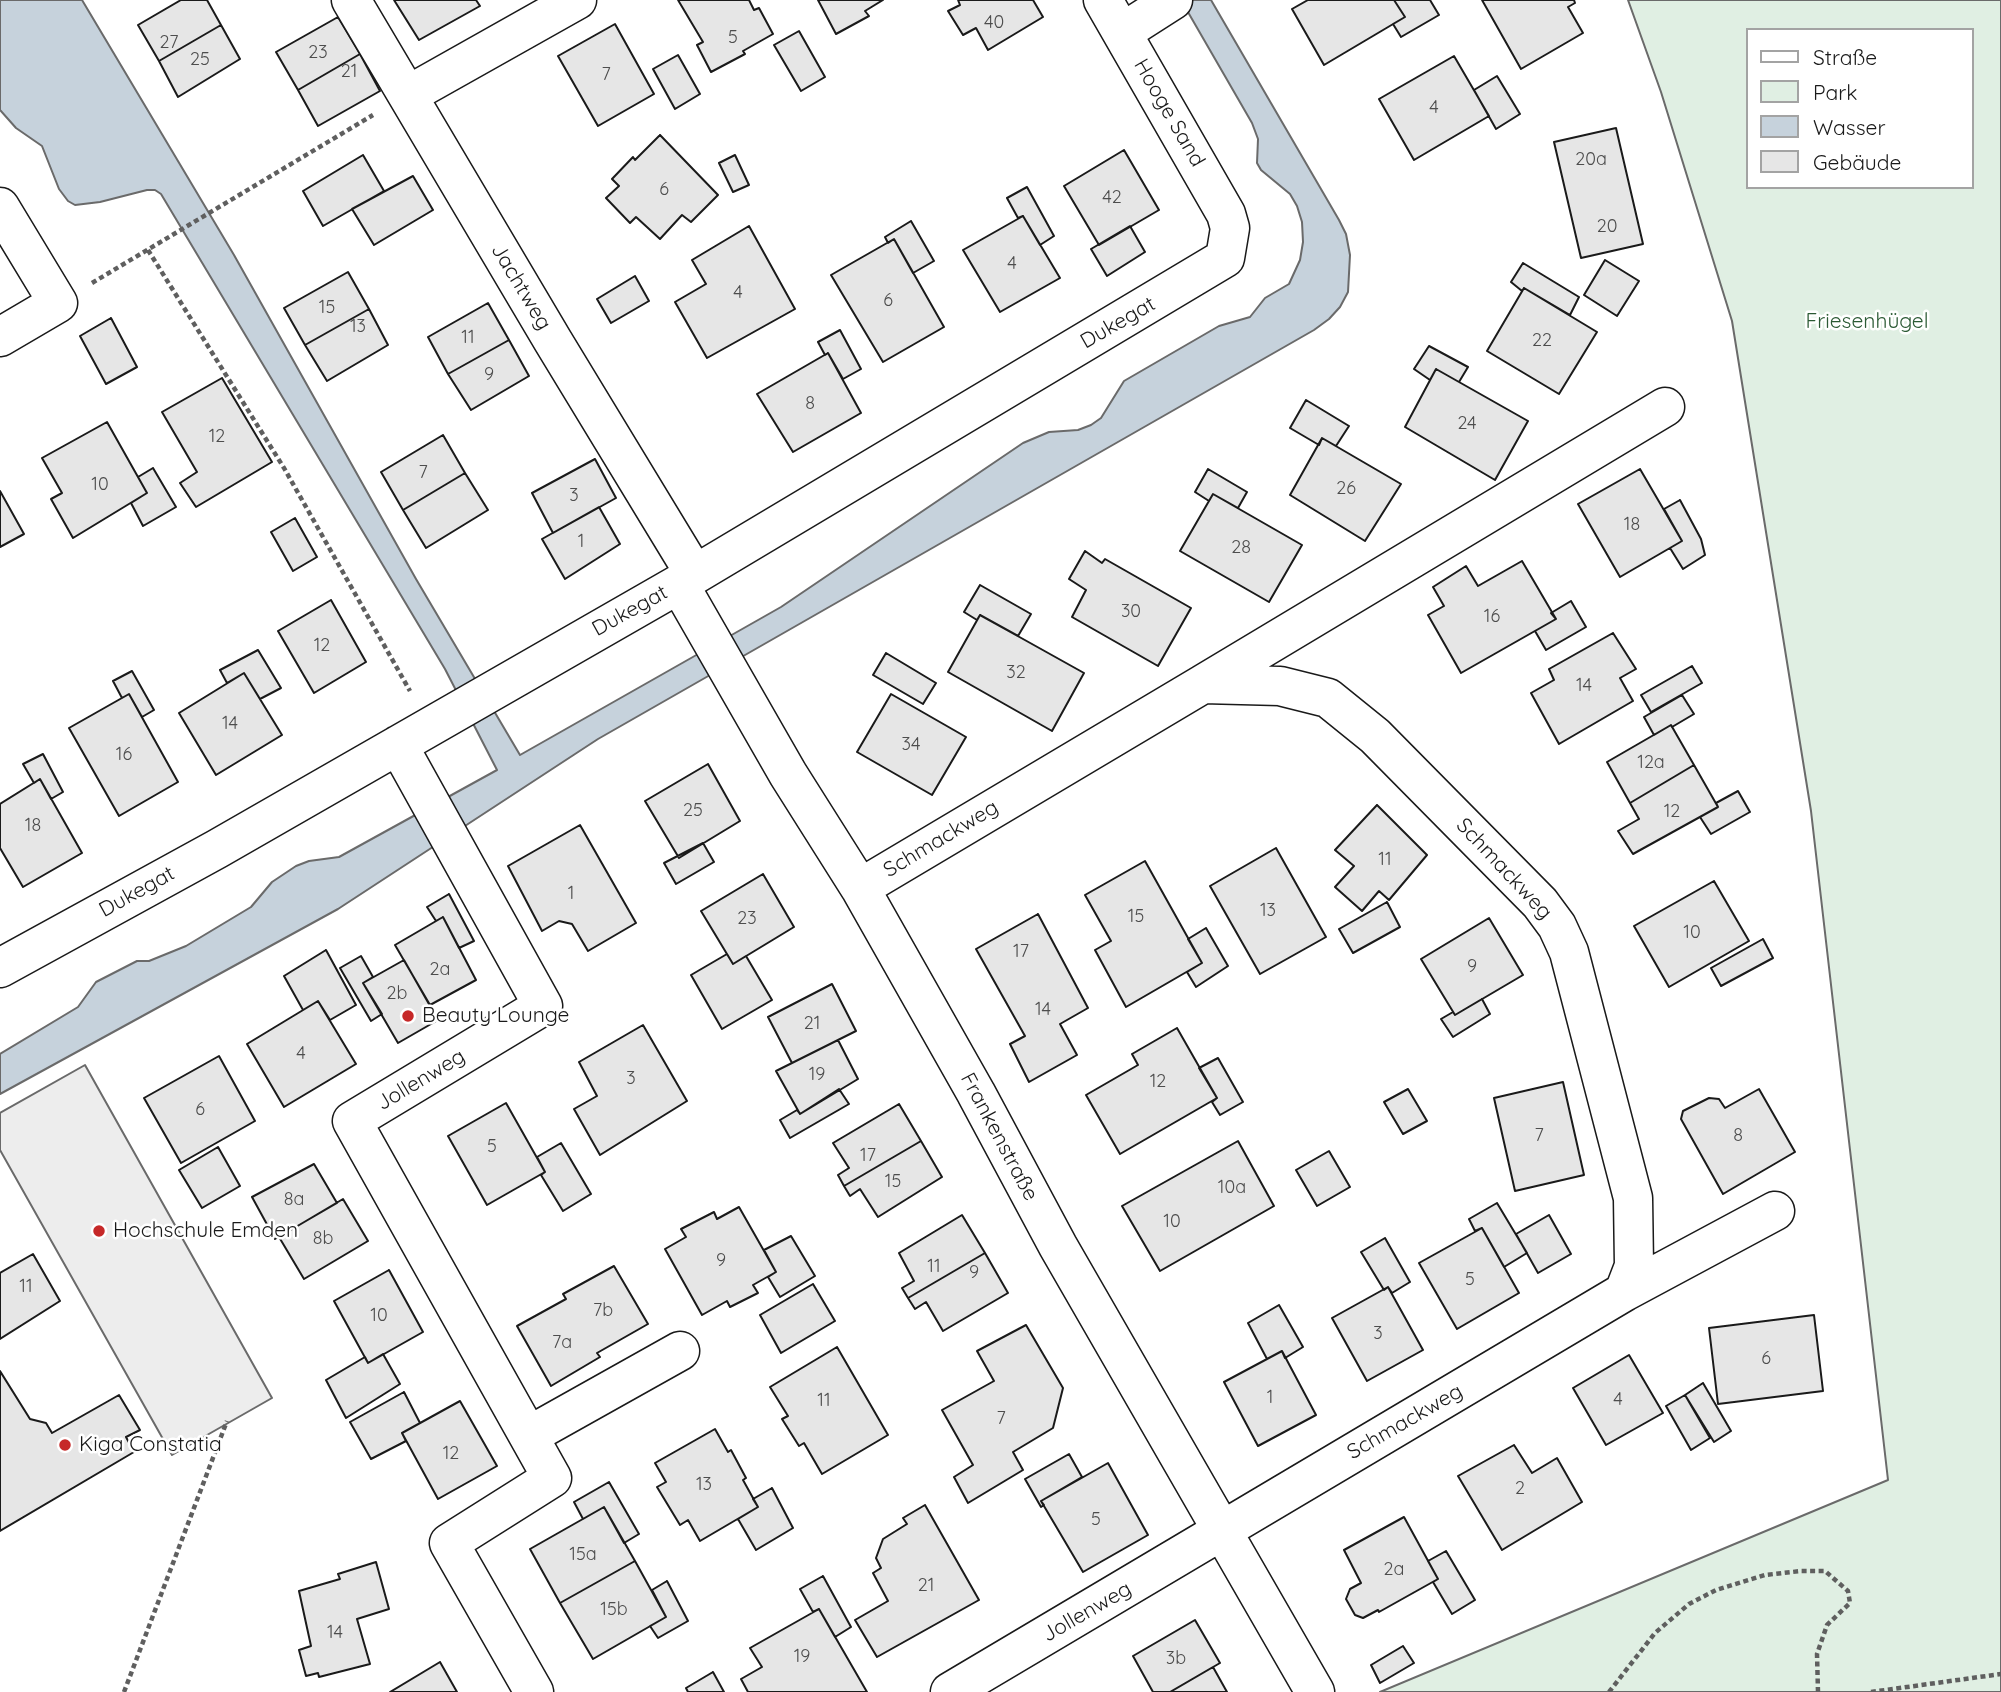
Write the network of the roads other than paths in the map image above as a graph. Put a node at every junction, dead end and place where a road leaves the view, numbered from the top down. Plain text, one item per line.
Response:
1 (351, 0) edge
2 (577, 0) edge
3 (1103, 0) edge
4 (1172, 1) edge
5 (1123, 32) junction
6 (408, 95) junction
7 (0, 207) edge
8 (1230, 228) joint
9 (0, 337) edge
10 (1665, 407) dead end
11 (687, 578) junction
12 (1203, 684) junction
13 (414, 736) junction
14 (860, 888) junction
15 (0, 968) edge
16 (1775, 1211) dead end
17 (1624, 1292) junction
18 (680, 1352) dead end
19 (530, 1435) junction
20 (1223, 1532) junction
21 (534, 1692) edge
22 (950, 1692) edge
23 (1315, 1692) edge

1 - 6 street, Jachtweg
2 - 6 street
3 - 5 street, Hooge Sand
4 - 5 street
5 - 8 street, Hooge Sand
6 - 11 street, Jachtweg
7 - 9 street
8 - 11 street, Dukegat
10 - 12 street, Schmackweg
11 - 13 street, Dukegat
11 - 14 street, Frankenstraße
12 - 14 street, Schmackweg
12 - 17 street, Schmackweg
13 - 15 street, Dukegat
13 - 19 street, Jollenweg
14 - 20 street, Frankenstraße
16 - 17 street, Schmackweg
17 - 20 street, Schmackweg
18 - 19 street
19 - 21 street, Jollenweg
20 - 22 street, Jollenweg
20 - 23 street, Frankenstraße

